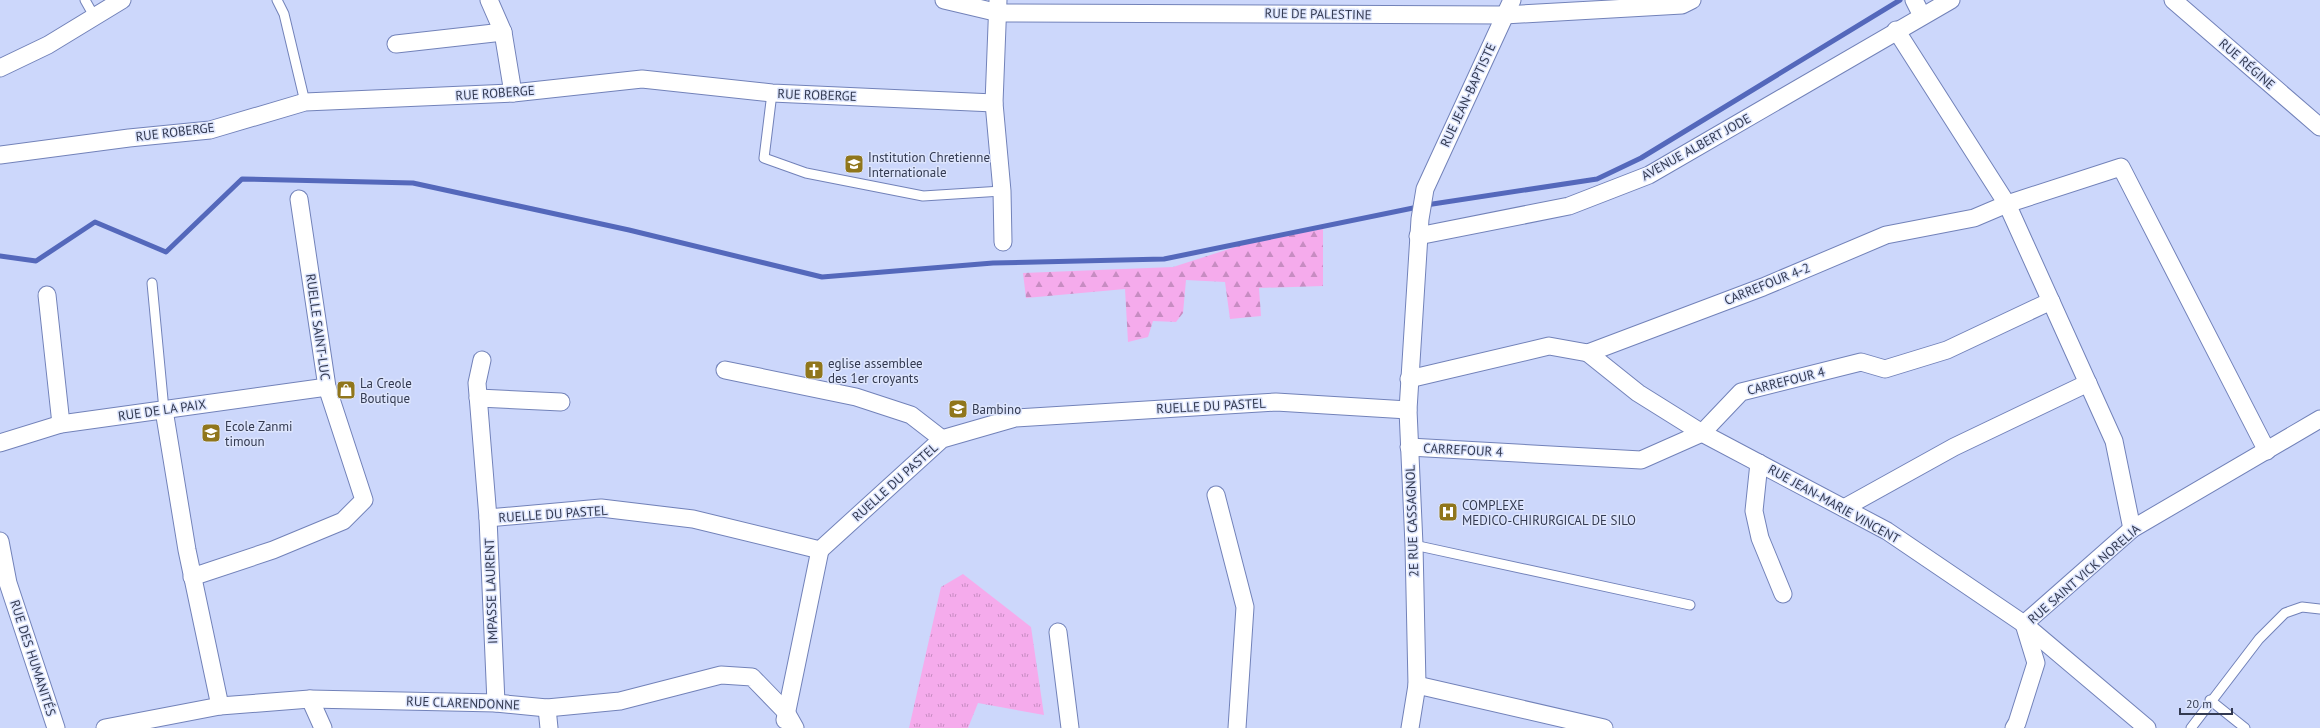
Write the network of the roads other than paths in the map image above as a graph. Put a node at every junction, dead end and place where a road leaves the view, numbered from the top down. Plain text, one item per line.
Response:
1 (85, 0) edge
2 (122, 0) edge
3 (277, 0) edge
4 (489, 0) edge
5 (944, 0) edge
6 (1512, 0) edge
7 (1692, 0) edge
8 (1914, 0) edge
9 (1951, 0) edge
10 (2174, 0) edge
11 (998, 6) edge
12 (1504, 15) junction
13 (94, 16) junction
14 (1922, 16) junction
15 (1896, 30) junction
16 (503, 32) junction
17 (396, 44) dead end
18 (0, 68) edge
19 (513, 93) junction
20 (772, 93) junction
21 (305, 102) junction
22 (994, 103) junction
23 (2320, 127) edge
24 (0, 155) edge
25 (1002, 191) junction
26 (299, 198) dead end
27 (2007, 204) junction
28 (1420, 219) joint
29 (1418, 236) junction
30 (1003, 242) dead end
31 (152, 283) dead end
32 (46, 295) dead end
33 (2051, 301) junction
34 (1588, 353) junction
35 (482, 360) dead end
36 (725, 370) dead end
37 (1409, 379) junction
38 (2088, 383) junction
39 (327, 387) junction
40 (478, 398) junction
41 (561, 402) dead end
42 (164, 410) junction
43 (1408, 410) junction
44 (2320, 420) edge
45 (61, 424) junction
46 (1702, 433) junction
47 (942, 440) junction
48 (0, 443) edge
49 (1409, 447) junction
50 (2267, 451) junction
51 (1759, 463) junction
52 (1216, 494) dead end
53 (1844, 508) junction
54 (488, 518) junction
55 (2132, 529) junction
56 (0, 541) edge
57 (1414, 545) junction
58 (820, 550) junction
59 (192, 577) junction
60 (1783, 594) dead end
61 (1690, 605) dead end
62 (2320, 609) edge
63 (2024, 624) junction
64 (1058, 632) dead end
65 (1417, 685) junction
66 (310, 699) junction
67 (2210, 700) junction
68 (496, 703) junction
69 (220, 706) junction
70 (548, 708) junction
71 (785, 720) edge
72 (56, 728) edge
73 (105, 728) edge
74 (323, 728) edge
75 (549, 728) edge
76 (795, 728) edge
77 (1070, 728) edge
78 (1237, 728) edge
79 (1410, 728) edge
80 (1604, 728) edge
81 (2014, 728) edge
82 (2146, 728) edge
83 (2191, 728) edge
84 (2245, 728) edge

1 - 13 lane
2 - 13 street
3 - 21 lane
4 - 16 street
5 - 11 street, RUE DE PALESTINE
6 - 12 street, RUE JEAN-BAPTISTE
7 - 12 street, RUE DE PALESTINE
8 - 14 street
9 - 14 street, AVENUE ALBERT JODE
10 - 23 street, RUE RÉGINE
11 - 12 street, RUE DE PALESTINE
11 - 22 street
12 - 28 street, RUE JEAN-BAPTISTE
13 - 18 street
14 - 15 street, AVENUE ALBERT JODE
15 - 27 street
15 - 29 street, AVENUE ALBERT JODE
16 - 17 street
16 - 19 street
19 - 20 street, RUE ROBERGE
19 - 21 street, RUE ROBERGE
20 - 22 street, RUE ROBERGE
20 - 25 lane
21 - 24 street, RUE ROBERGE
22 - 25 street
25 - 30 street
26 - 39 street, RUELLE SAINT-LUC
27 - 33 street
27 - 34 street, CARREFOUR 4-2
27 - 50 street, CARREFOUR 4-2
28 - 29 street, 2E RUE CASSAGNOL
29 - 37 street, 2E RUE CASSAGNOL
31 - 42 lane
32 - 45 street
33 - 38 street
33 - 46 street, CARREFOUR 4
34 - 37 street
34 - 46 street, RUE JEAN-MARIE VINCENT
35 - 40 street, IMPASSE LAURENT
36 - 47 street
37 - 43 street, 2E RUE CASSAGNOL
38 - 53 street
38 - 55 street
39 - 42 street, RUE DE LA PAIX
39 - 59 street, RUELLE SAINT-LUC
40 - 41 street
40 - 54 street, IMPASSE LAURENT
42 - 45 street, RUE DE LA PAIX
42 - 59 street
43 - 47 street, RUELLE DU PASTEL
43 - 49 street, 2E RUE CASSAGNOL
44 - 50 street, RUE SAINT VICK NORELIA
45 - 48 street, RUE DE LA PAIX
46 - 49 street, CARREFOUR 4
46 - 51 street, RUE JEAN-MARIE VINCENT
47 - 58 street, RUELLE DU PASTEL
49 - 57 street, 2E RUE CASSAGNOL
50 - 55 street, RUE SAINT VICK NORELIA
51 - 53 street, RUE JEAN-MARIE VINCENT
51 - 60 street
52 - 78 street
53 - 63 street, RUE JEAN-MARIE VINCENT
54 - 58 street, RUELLE DU PASTEL
54 - 68 street, IMPASSE LAURENT
55 - 63 street, RUE SAINT VICK NORELIA
56 - 72 street, RUE DES HUMANITÉS
57 - 61 lane
57 - 65 street, 2E RUE CASSAGNOL
58 - 71 street
59 - 69 street
62 - 67 lane
63 - 81 street, RUE SAINT VICK NORELIA
63 - 82 street, RUE JEAN-MARIE VINCENT
64 - 77 street
65 - 79 street, 2E RUE CASSAGNOL
65 - 80 street
66 - 68 street, RUE CLARENDONNE
66 - 69 street, RUE CLARENDONNE
66 - 74 street
67 - 83 lane
67 - 84 lane
68 - 70 street, RUE CLARENDONNE
69 - 73 street, RUE CLARENDONNE
70 - 71 street, RUE CLARENDONNE
70 - 75 street
71 - 76 street, RUE CLARENDONNE

